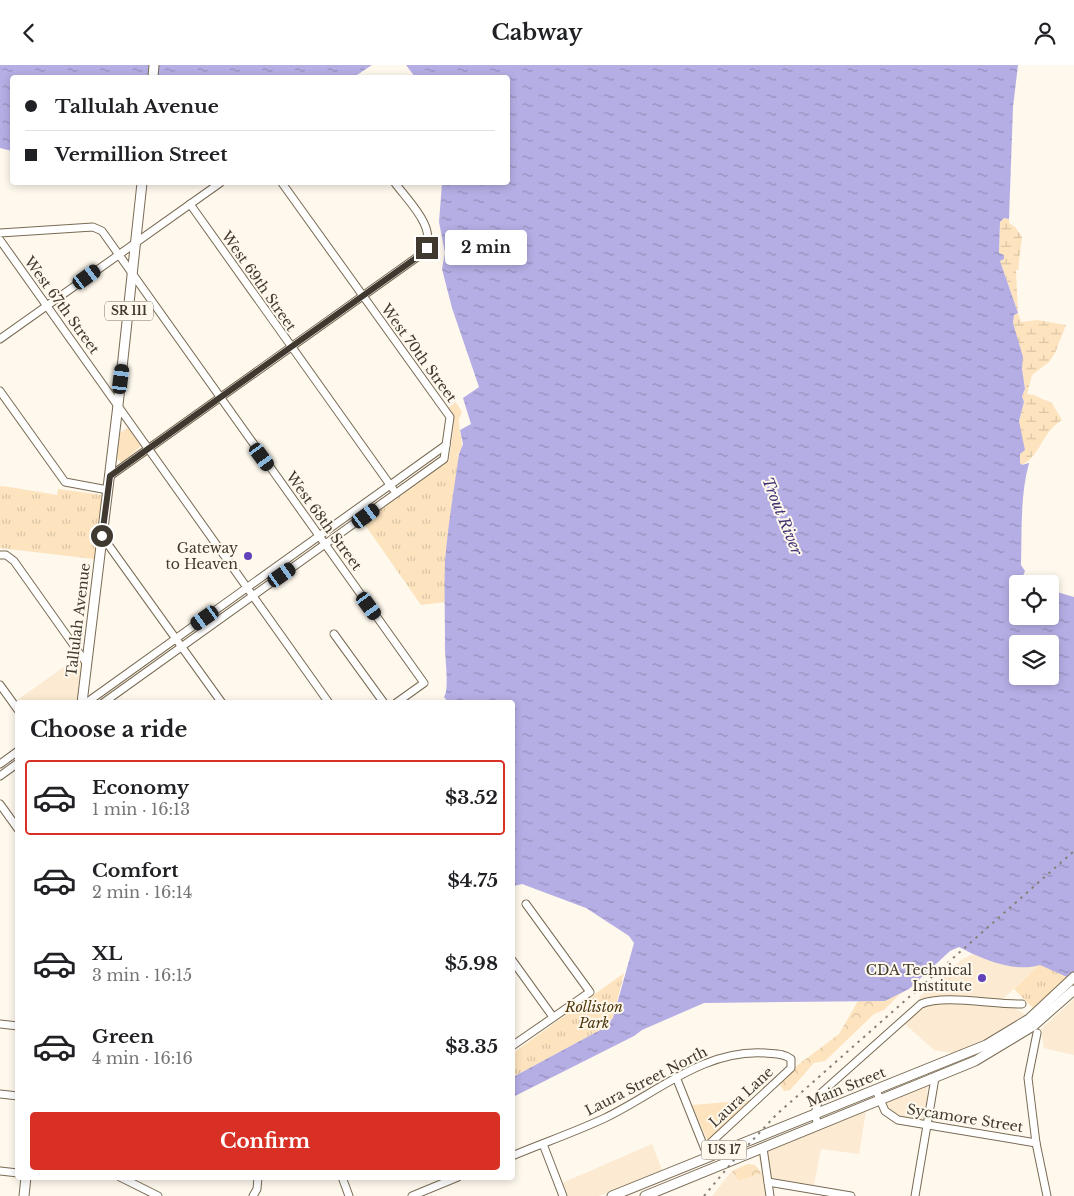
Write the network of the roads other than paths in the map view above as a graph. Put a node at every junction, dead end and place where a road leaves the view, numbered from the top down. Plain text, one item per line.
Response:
1 (142, 185) edge
2 (217, 185) edge
3 (283, 185) edge
4 (396, 185) edge
5 (190, 204) junction
6 (0, 233) edge
7 (0, 240) edge
8 (137, 242) junction
9 (118, 255) junction
10 (133, 276) junction
11 (363, 297) junction
12 (47, 306) junction
13 (0, 339) edge
14 (291, 347) junction
15 (0, 391) edge
16 (220, 398) junction
17 (118, 405) junction
18 (446, 445) junction
19 (149, 448) junction
20 (110, 476) junction
21 (390, 486) junction
22 (108, 490) junction
23 (396, 494) junction
24 (102, 536) junction
25 (319, 536) junction
26 (325, 545) junction
27 (3, 555) edge
28 (248, 588) junction
29 (254, 596) junction
30 (334, 634) dead end
31 (176, 638) junction
32 (182, 647) junction
33 (87, 664) junction
34 (0, 685) edge
35 (84, 700) edge
36 (88, 700) edge
37 (107, 700) edge
38 (220, 700) edge
39 (327, 700) edge
40 (382, 700) edge
41 (400, 700) edge
42 (15, 706) edge
43 (15, 753) edge
44 (0, 764) edge
45 (15, 765) edge
46 (0, 776) edge
47 (0, 804) edge
48 (15, 825) edge
49 (526, 904) dead end
50 (515, 964) edge
51 (1074, 977) edge
52 (1074, 990) edge
53 (1022, 1004) dead end
54 (553, 1017) junction
55 (0, 1024) edge
56 (15, 1026) edge
57 (1018, 1031) junction
58 (1036, 1033) dead end
59 (515, 1043) edge
60 (792, 1063) joint
61 (676, 1077) junction
62 (935, 1078) junction
63 (876, 1090) junction
64 (0, 1094) edge
65 (15, 1096) edge
66 (880, 1101) junction
67 (815, 1114) junction
68 (927, 1125) junction
69 (818, 1126) junction
70 (1036, 1143) junction
71 (543, 1144) junction
72 (763, 1148) junction
73 (707, 1153) junction
74 (515, 1155) edge
75 (0, 1171) edge
76 (15, 1173) edge
77 (670, 1173) junction
78 (26, 1180) edge
79 (126, 1180) edge
80 (258, 1180) edge
81 (343, 1180) edge
82 (451, 1180) edge
83 (768, 1182) junction
84 (675, 1184) junction
85 (24, 1196) edge
86 (158, 1196) edge
87 (253, 1196) edge
88 (349, 1196) edge
89 (412, 1196) edge
90 (563, 1196) edge
91 (612, 1196) edge
92 (645, 1196) edge
93 (770, 1196) edge
94 (851, 1196) edge
95 (915, 1196) edge
96 (1047, 1196) edge

1 - 8 main road, Tallulah Avenue / SR 111
2 - 5 street
3 - 11 street, West 70th Street
4 - 11 street
5 - 8 street
5 - 14 street, West 69th Street
6 - 9 street, West 68th Street
7 - 12 street, West 67th Street
8 - 9 street
8 - 10 main road, Tallulah Avenue / SR 111
9 - 10 street, West 68th Street
9 - 12 street
10 - 16 street, West 68th Street
10 - 17 main road, Tallulah Avenue / SR 111
11 - 14 street
11 - 18 street, West 70th Street
12 - 13 street
12 - 17 street, West 67th Street
14 - 16 street
14 - 21 street, West 69th Street
15 - 22 street
16 - 19 street
16 - 25 street, West 68th Street
17 - 19 street, West 67th Street
17 - 20 main road, Tallulah Avenue / SR 111
18 - 21 street
18 - 23 street, West 70th Street
19 - 20 street
19 - 28 street, West 67th Street
20 - 22 main road, Tallulah Avenue / SR 111
21 - 23 street, West 69th Street
21 - 25 street
22 - 24 main road, Tallulah Avenue / SR 111
23 - 26 street, West 70th Street
24 - 31 street
24 - 33 main road, Tallulah Avenue / SR 111
25 - 26 street, West 68th Street
25 - 28 street
26 - 29 street, West 70th Street
26 - 41 street, West 68th Street
27 - 33 street
28 - 29 street, West 67th Street
28 - 31 street
29 - 32 street, West 70th Street
29 - 39 street, West 67th Street
30 - 40 street
31 - 32 street
31 - 36 street
32 - 37 street, West 70th Street
32 - 38 street
33 - 35 main road, Tallulah Avenue / SR 111
34 - 42 street
43 - 44 street
45 - 46 street
47 - 48 street
49 - 54 street
50 - 54 street
51 - 57 main road, Main Street / US 17
52 - 57 main road, Main Street / US 17
53 - 67 street
54 - 59 street
55 - 56 street
57 - 62 main road, Main Street / US 17
57 - 63 main road, Main Street / US 17
58 - 70 street
60 - 61 street, Laura Street North
60 - 73 street, Laura Lane
61 - 71 street, Laura Street North
61 - 73 street
62 - 66 main road, Main Street / US 17
62 - 68 street
63 - 66 street, Sycamore Street
63 - 67 main road, Main Street / US 17
64 - 65 street
66 - 68 street, Sycamore Street
66 - 69 main road, Main Street / US 17
67 - 69 street
67 - 73 main road, Main Street / US 17
68 - 70 street, Sycamore Street
68 - 95 street
69 - 72 main road, Main Street / US 17
70 - 96 street
71 - 74 street, Laura Street North
71 - 90 street
72 - 83 street
72 - 84 main road, Main Street / US 17
73 - 77 main road, Main Street / US 17
75 - 76 street
77 - 84 street
77 - 91 main road, Main Street / US 17
78 - 85 main road
79 - 86 street
80 - 87 street
81 - 88 street
82 - 89 street
83 - 93 street
83 - 94 street
84 - 92 main road, Main Street / US 17

